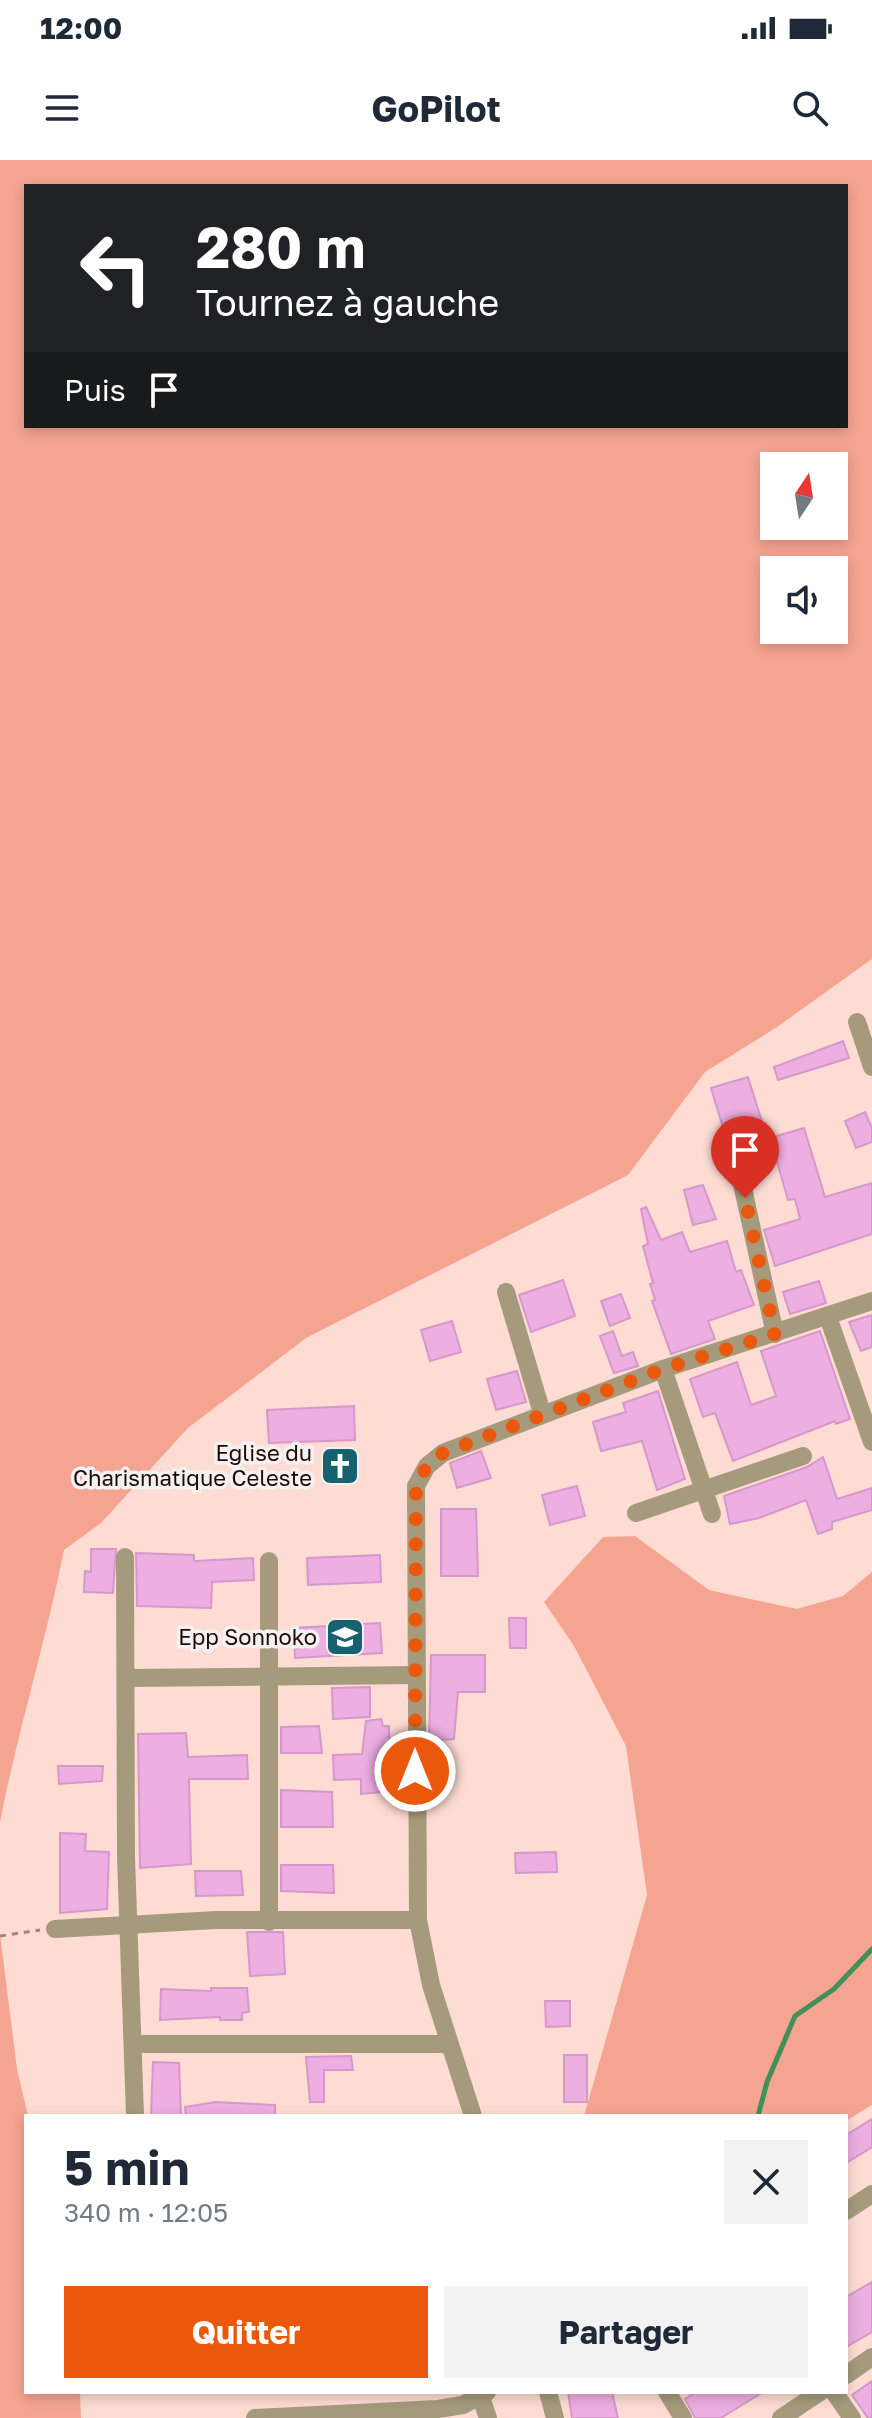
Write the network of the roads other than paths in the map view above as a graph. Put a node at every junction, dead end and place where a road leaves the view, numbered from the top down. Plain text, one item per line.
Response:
1 (857, 1022) dead end
2 (872, 1067) edge
3 (733, 1143) dead end
4 (506, 1292) dead end
5 (872, 1301) edge
6 (828, 1317) junction
7 (775, 1334) junction
8 (663, 1369) junction
9 (542, 1413) junction
10 (872, 1442) edge
11 (803, 1456) dead end
12 (704, 1490) junction
13 (636, 1513) dead end
14 (712, 1514) dead end
15 (125, 1557) dead end
16 (269, 1561) dead end
17 (415, 1675) junction
18 (269, 1676) junction
19 (127, 1678) junction
20 (418, 1920) junction
21 (129, 1922) junction
22 (269, 1922) junction
23 (55, 1929) road end
24 (135, 2044) junction
25 (449, 2044) junction
26 (135, 2114) edge
27 (472, 2114) edge
28 (872, 2194) edge
29 (848, 2210) edge
30 (872, 2357) edge
31 (848, 2374) edge
32 (481, 2394) edge
33 (482, 2394) edge
34 (549, 2394) edge
35 (668, 2394) edge
36 (817, 2394) edge
37 (835, 2394) edge
38 (461, 2412) edge
39 (255, 2418) edge
40 (488, 2418) edge
41 (555, 2418) edge
42 (683, 2418) edge
43 (781, 2418) edge
44 (852, 2418) edge

1 - 2 street
3 - 7 street
4 - 9 street
5 - 6 street
6 - 7 street
6 - 10 street
7 - 8 street
8 - 9 street
8 - 12 street
9 - 17 street
11 - 12 street
12 - 13 street
12 - 14 street
15 - 19 street
16 - 18 street
17 - 18 street
17 - 20 street
18 - 19 street
18 - 22 street
19 - 21 street
20 - 22 street
20 - 25 street
21 - 22 street
21 - 23 street
21 - 24 street
24 - 25 street
24 - 26 street
25 - 27 street
28 - 29 street
30 - 31 street
32 - 38 street
33 - 40 street
34 - 41 street
35 - 42 street
36 - 43 street
37 - 44 street
38 - 39 street

